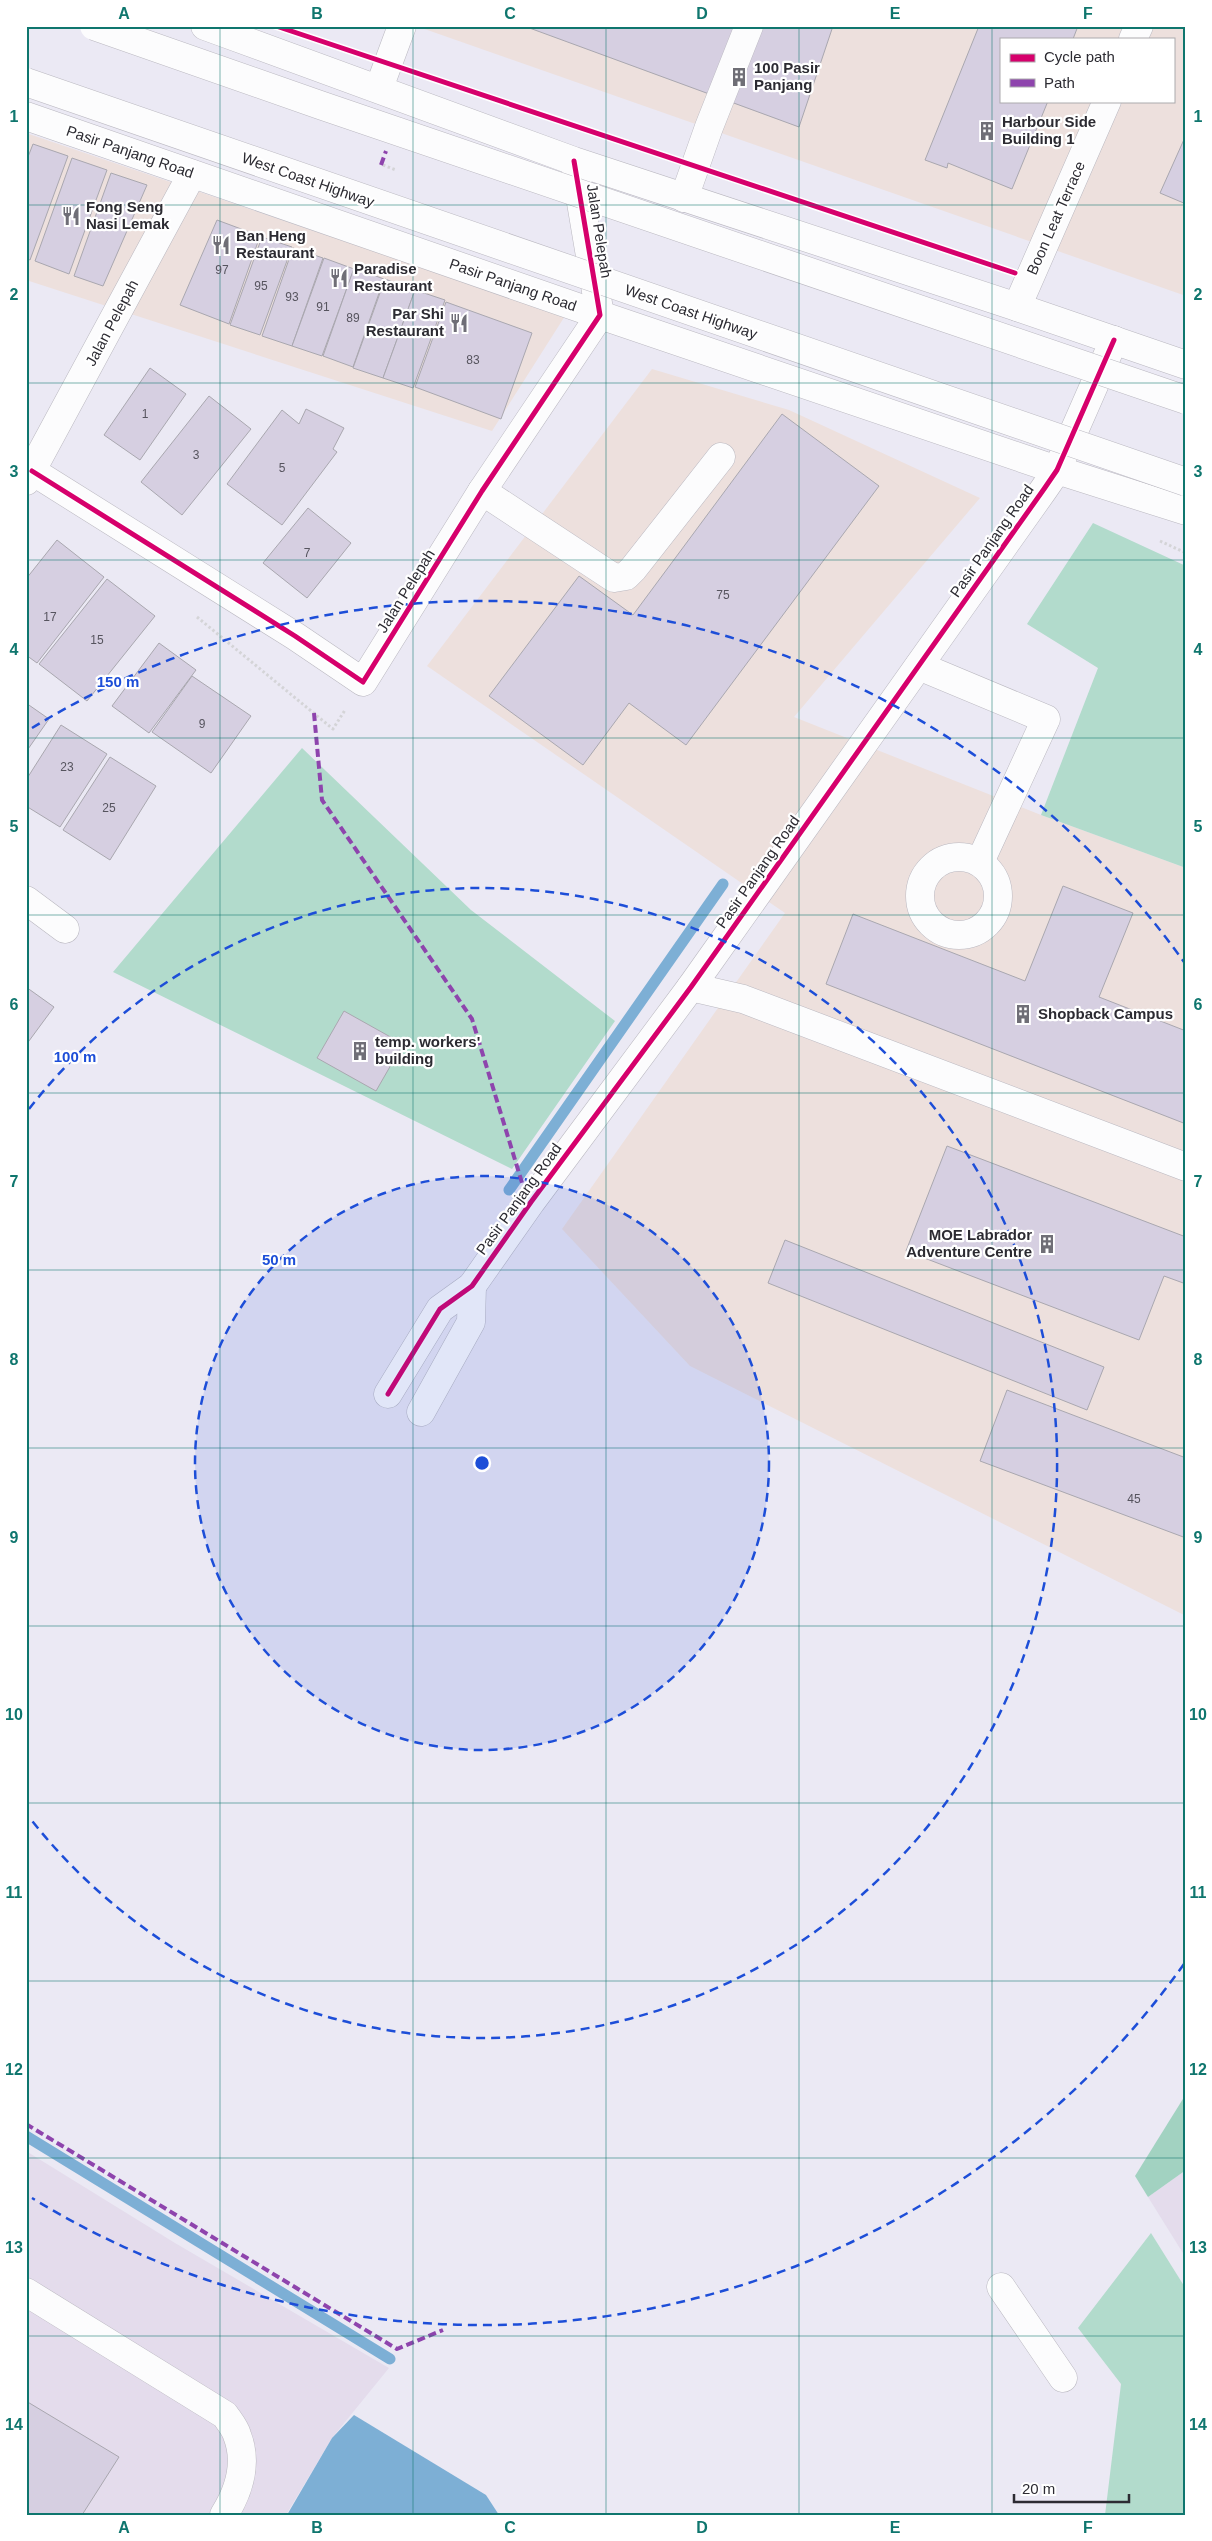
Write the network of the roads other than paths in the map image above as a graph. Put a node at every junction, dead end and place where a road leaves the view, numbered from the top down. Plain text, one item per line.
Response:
1 (94, 26) edge
2 (205, 26) edge
3 (402, 26) edge
4 (748, 26) edge
5 (1139, 26) edge
6 (1133, 38) edge
7 (26, 82) edge
8 (379, 88) junction
9 (1107, 102) edge
10 (26, 116) edge
11 (574, 161) junction
12 (192, 174) junction
13 (684, 198) junction
14 (1017, 307) junction
15 (600, 315) junction
16 (1114, 340) junction
17 (1186, 365) edge
18 (1186, 400) edge
19 (721, 457) dead end
20 (1056, 470) junction
21 (29, 476) edge
22 (1186, 482) edge
23 (482, 491) junction
24 (1186, 511) edge
25 (919, 666) junction
26 (980, 862) dead end
27 (26, 900) edge
28 (66, 929) dead end
29 (691, 987) junction
30 (1186, 1167) edge
31 (472, 1286) junction
32 (388, 1394) dead end
33 (421, 1412) dead end
34 (1001, 2287) dead end
35 (26, 2292) edge
36 (1063, 2378) dead end
37 (224, 2515) edge

1 - 18 main road, bridge
2 - 8 main road
3 - 8 main road
4 - 13 main road
5 - 6 main road
7 - 22 main road, West Coast Highway, bridge
8 - 11 main road
9 - 14 main road, Boon Leat Terrace
10 - 12 main road, Pasir Panjang Road
11 - 13 main road
11 - 15 main road, Jalan Pelepah
12 - 15 main road, Pasir Panjang Road
12 - 21 main road, Jalan Pelepah
13 - 14 main road
14 - 16 main road
15 - 20 main road, Pasir Panjang Road
15 - 23 main road, Jalan Pelepah
16 - 17 main road
16 - 20 main road, Pasir Panjang Road
19 - 23 main road
20 - 24 main road, Pasir Panjang Road
20 - 25 main road, Pasir Panjang Road
21 - 23 main road, Jalan Pelepah
25 - 26 main road
25 - 29 main road, Pasir Panjang Road
27 - 28 main road
29 - 30 main road
29 - 31 main road, Pasir Panjang Road
31 - 32 main road, Pasir Panjang Road
31 - 33 main road
34 - 36 main road
35 - 37 main road

